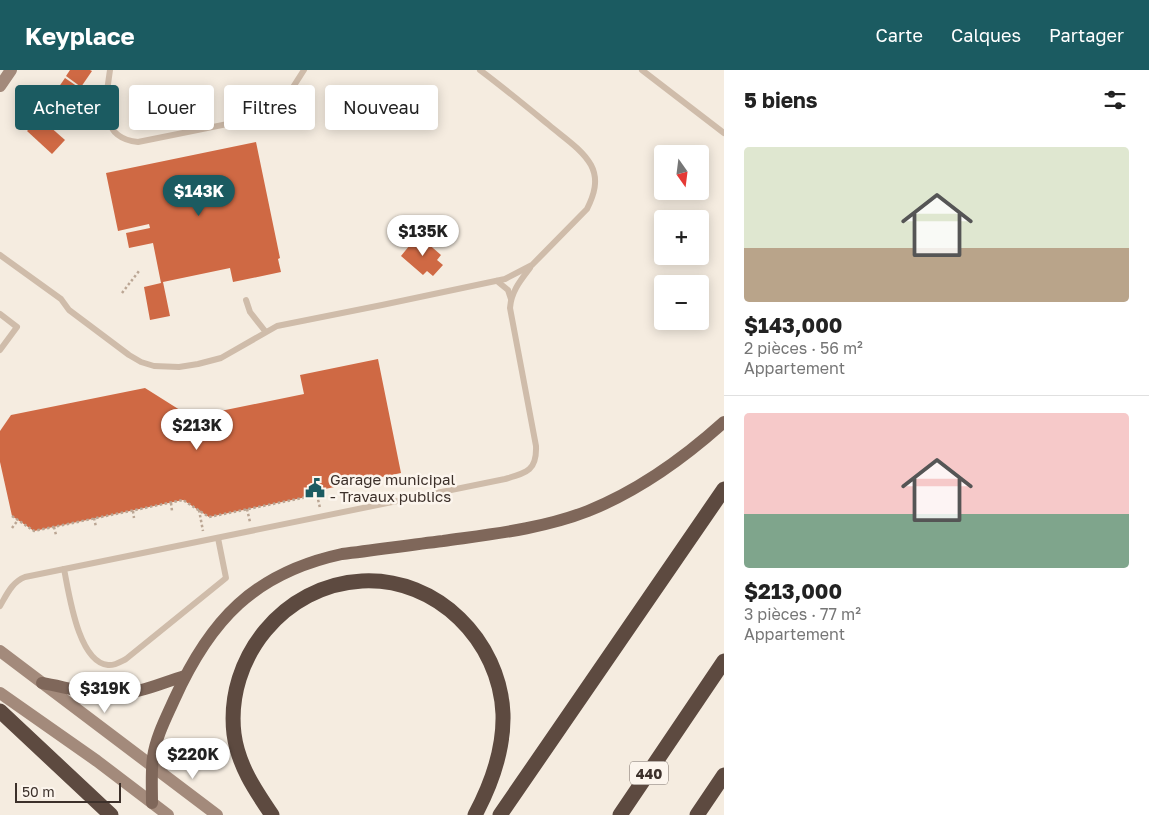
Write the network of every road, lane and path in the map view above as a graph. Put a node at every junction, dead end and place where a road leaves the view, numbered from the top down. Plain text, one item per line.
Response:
1 (11, 70) edge
2 (110, 70) edge
3 (304, 70) edge
4 (480, 70) edge
5 (642, 70) edge
6 (1, 83) edge
7 (724, 133) edge
8 (0, 254) edge
9 (532, 265) junction
10 (139, 271) dead end
11 (497, 281) junction
12 (122, 294) dead end
13 (511, 299) junction
14 (246, 300) dead end
15 (0, 314) edge
16 (265, 331) junction
17 (0, 350) edge
18 (724, 422) edge
19 (724, 489) edge
20 (171, 503) junction
21 (320, 508) dead end
22 (199, 510) junction
23 (133, 511) junction
24 (172, 511) dead end
25 (12, 516) dead end
26 (94, 518) junction
27 (134, 518) dead end
28 (18, 520) junction
29 (96, 526) dead end
30 (54, 527) junction
31 (12, 528) dead end
32 (204, 532) dead end
33 (56, 535) dead end
34 (218, 538) junction
35 (64, 569) junction
36 (0, 606) edge
37 (0, 652) edge
38 (724, 661) edge
39 (185, 676) junction
40 (42, 683) junction
41 (0, 693) edge
42 (0, 710) edge
43 (152, 766) junction
44 (724, 775) edge
45 (152, 803) junction
46 (110, 815) edge
47 (168, 815) edge
48 (217, 815) edge
49 (272, 815) edge
50 (475, 815) edge
51 (500, 815) edge
52 (620, 815) edge
53 (697, 815) edge

1 - 6 street
2 - 3 lane
4 - 9 lane
5 - 7 lane
8 - 16 lane
9 - 11 lane
9 - 13 lane
10 - 12 path
11 - 13 lane
11 - 16 lane
13 - 34 lane
14 - 16 lane
15 - 17 lane
18 - 39 main road
19 - 51 highway
20 - 22 path
20 - 23 path
20 - 24 path
21 - 22 path
22 - 32 path
23 - 26 path
23 - 27 path
25 - 28 path
26 - 29 path
26 - 30 path
28 - 30 path
28 - 31 path
30 - 33 path
34 - 35 lane
34 - 35 lane
35 - 36 lane
37 - 40 street
38 - 52 highway, 440
39 - 40 main road
39 - 43 main road
40 - 43 street
41 - 45 street
42 - 46 highway
43 - 45 main road
43 - 48 street
44 - 53 highway
45 - 47 street
49 - 50 highway

